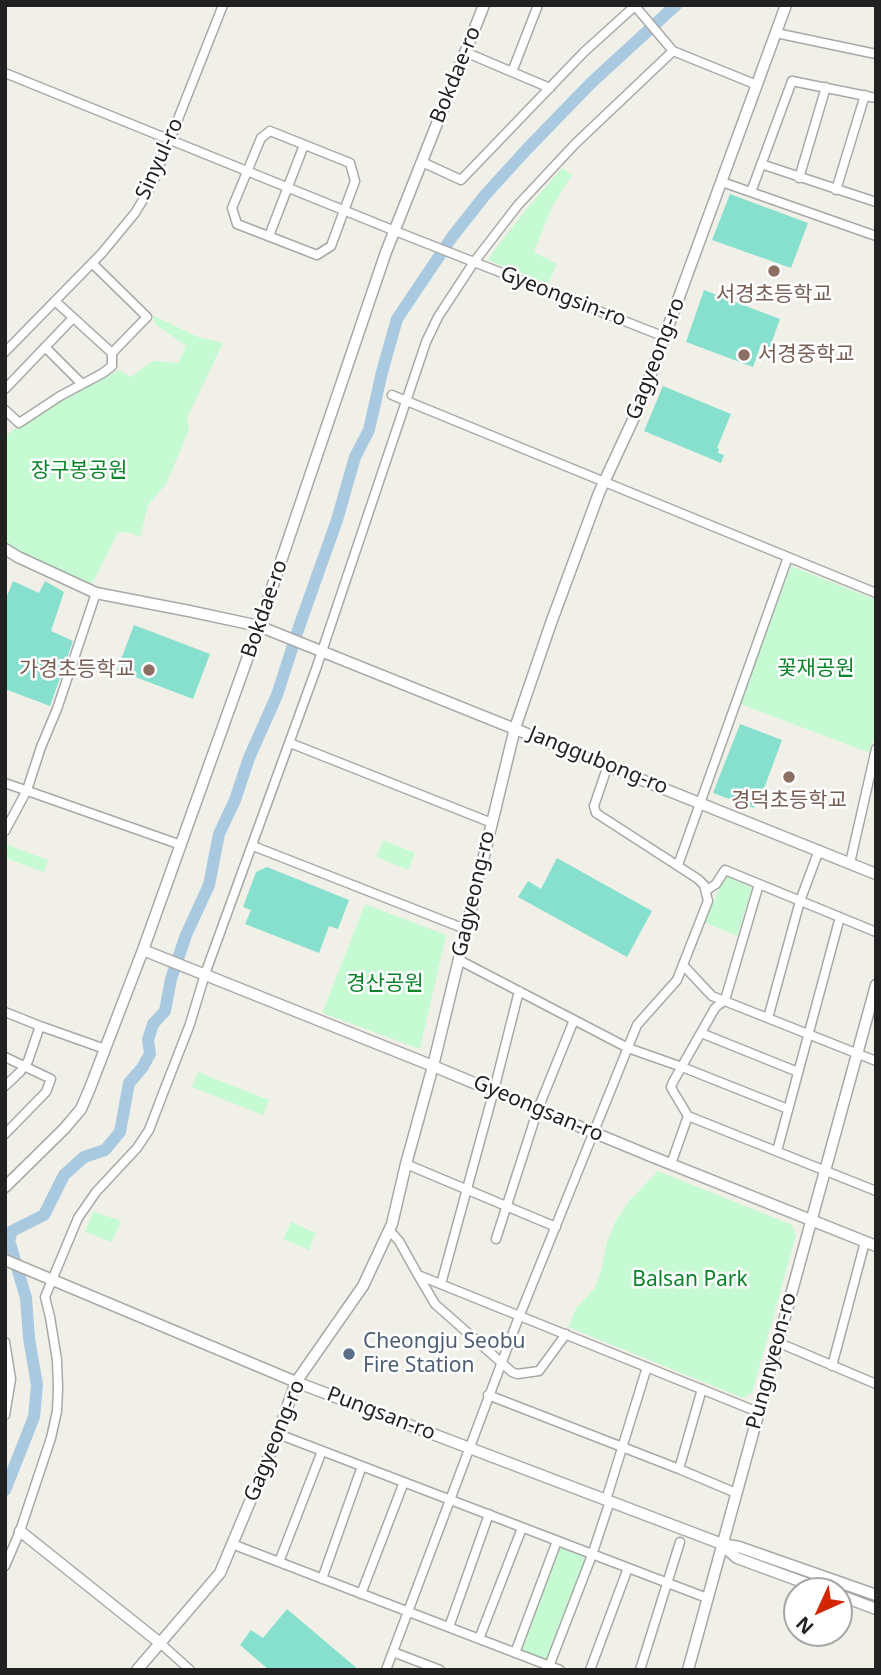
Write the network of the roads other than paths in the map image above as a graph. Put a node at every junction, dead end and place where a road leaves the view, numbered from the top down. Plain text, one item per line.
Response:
1 (223, 5) edge
2 (484, 5) edge
3 (538, 5) edge
4 (786, 5) edge
5 (636, 6) edge
6 (776, 33) junction
7 (673, 51) junction
8 (465, 52) junction
9 (876, 54) edge
10 (512, 72) junction
11 (5, 73) edge
12 (757, 85) junction
13 (826, 87) junction
14 (550, 88) junction
15 (865, 95) junction
16 (876, 98) edge
17 (170, 140) junction
18 (304, 145) junction
19 (422, 162) junction
20 (761, 164) junction
21 (247, 171) junction
22 (799, 178) junction
23 (722, 182) junction
24 (288, 187) junction
25 (836, 190) junction
26 (751, 192) junction
27 (876, 202) edge
28 (344, 210) junction
29 (395, 231) junction
30 (270, 236) junction
31 (876, 236) edge
32 (474, 262) junction
33 (92, 263) junction
34 (55, 300) junction
35 (74, 318) junction
36 (665, 337) junction
37 (45, 347) junction
38 (5, 352) edge
39 (112, 354) junction
40 (82, 384) junction
41 (5, 389) edge
42 (392, 395) dead end
43 (407, 401) junction
44 (5, 411) edge
45 (604, 482) junction
46 (5, 549) edge
47 (788, 557) junction
48 (96, 593) junction
49 (876, 593) edge
50 (259, 626) junction
51 (322, 650) junction
52 (515, 728) junction
53 (290, 743) junction
54 (876, 750) edge
55 (608, 765) junction
56 (5, 783) edge
57 (26, 791) junction
58 (701, 802) junction
59 (492, 823) junction
60 (5, 830) edge
61 (181, 845) junction
62 (253, 846) junction
63 (819, 850) junction
64 (850, 863) junction
65 (678, 865) junction
66 (876, 874) edge
67 (759, 884) junction
68 (707, 890) junction
69 (800, 901) junction
70 (840, 917) junction
71 (465, 929) junction
72 (876, 932) edge
73 (148, 952) junction
74 (459, 960) junction
75 (683, 965) junction
76 (202, 974) junction
77 (876, 985) edge
78 (519, 991) junction
79 (725, 1000) junction
80 (5, 1012) edge
81 (768, 1018) junction
82 (573, 1020) junction
83 (40, 1026) junction
84 (701, 1033) junction
85 (808, 1034) junction
86 (628, 1048) junction
87 (105, 1049) junction
88 (857, 1054) junction
89 (5, 1057) edge
90 (876, 1061) edge
91 (25, 1066) junction
92 (433, 1066) junction
93 (682, 1067) junction
94 (798, 1072) junction
95 (5, 1086) edge
96 (494, 1090) junction
97 (538, 1109) junction
98 (788, 1109) junction
99 (688, 1116) junction
100 (594, 1132) junction
101 (5, 1134) edge
102 (777, 1151) junction
103 (406, 1164) junction
104 (671, 1164) junction
105 (825, 1171) junction
106 (7, 1181) edge
107 (875, 1188) edge
108 (467, 1190) junction
109 (507, 1206) junction
110 (811, 1220) junction
111 (556, 1227) junction
112 (389, 1230) junction
113 (496, 1239) dead end
114 (865, 1242) junction
115 (876, 1246) edge
116 (5, 1260) edge
117 (418, 1275) junction
118 (52, 1279) junction
119 (441, 1284) junction
120 (520, 1316) junction
121 (566, 1334) junction
122 (5, 1342) edge
123 (777, 1342) junction
124 (501, 1362) junction
125 (832, 1366) junction
126 (647, 1367) junction
127 (296, 1382) junction
128 (876, 1384) edge
129 (702, 1389) junction
130 (488, 1395) junction
131 (758, 1412) junction
132 (5, 1415) edge
133 (278, 1434) junction
134 (469, 1447) junction
135 (622, 1448) junction
136 (322, 1451) junction
137 (362, 1466) junction
138 (679, 1469) junction
139 (404, 1482) junction
140 (736, 1493) junction
141 (449, 1500) junction
142 (608, 1500) junction
143 (489, 1514) junction
144 (522, 1528) junction
145 (20, 1531) junction
146 (557, 1541) junction
147 (680, 1542) dead end
148 (722, 1544) junction
149 (232, 1545) junction
150 (592, 1555) junction
151 (279, 1562) junction
152 (5, 1566) edge
153 (628, 1568) junction
154 (789, 1577) edge
155 (322, 1579) junction
156 (668, 1583) junction
157 (361, 1594) junction
158 (876, 1595) edge
159 (707, 1598) junction
160 (853, 1600) edge
161 (876, 1609) edge
162 (408, 1612) junction
163 (449, 1627) junction
164 (479, 1639) junction
165 (160, 1643) junction
166 (393, 1652) junction
167 (515, 1653) junction
168 (549, 1668) edge
169 (137, 1670) edge
170 (190, 1670) edge
171 (386, 1670) edge
172 (440, 1670) edge
173 (560, 1670) edge
174 (590, 1670) edge
175 (640, 1670) edge
176 (688, 1670) edge

1 - 17 street, Sinyul-ro
2 - 8 street, Bokdae-ro
3 - 10 street
4 - 6 street, Gagyeong-ro
5 - 7 street
5 - 14 street
6 - 9 street
6 - 12 street, Gagyeong-ro
7 - 12 street
7 - 32 street
8 - 10 street
8 - 19 street, Bokdae-ro
10 - 14 street
11 - 17 street
12 - 23 street, Gagyeong-ro
13 - 15 street
13 - 20 street
13 - 22 street
14 - 19 street
15 - 16 street
15 - 25 street
17 - 21 street
17 - 33 street, Sinyul-ro
18 - 21 street
18 - 24 street
18 - 28 street
19 - 29 street, Bokdae-ro
20 - 22 street
20 - 26 street
21 - 24 street
21 - 30 street
22 - 25 street
23 - 26 street
23 - 36 street, Gagyeong-ro
24 - 28 street
24 - 30 street
25 - 27 street
26 - 31 street
28 - 29 street
28 - 30 street
29 - 32 street, Gyeongsin-ro
29 - 50 street, Bokdae-ro
32 - 36 street, Gyeongsin-ro
32 - 43 street
33 - 34 street, Sinyul-ro
33 - 39 street
34 - 35 street
34 - 38 street, Sinyul-ro
35 - 37 street
35 - 39 street
36 - 45 street, Gagyeong-ro
37 - 40 street
37 - 41 street
39 - 40 street
40 - 44 street
42 - 43 street
43 - 45 street
43 - 51 street
45 - 47 street
45 - 52 street, Gagyeong-ro
46 - 48 street
47 - 49 street
47 - 58 street
48 - 50 street
48 - 57 street
50 - 51 street, Janggubong-ro
50 - 61 street, Bokdae-ro
51 - 52 street, Janggubong-ro
51 - 53 street
52 - 55 street, Janggubong-ro
52 - 59 street, Gagyeong-ro
53 - 59 street
53 - 62 street
54 - 64 street
55 - 58 street, Janggubong-ro
55 - 65 street
56 - 57 street
57 - 60 street
57 - 61 street
58 - 63 street, Janggubong-ro
58 - 65 street
59 - 71 street, Gagyeong-ro
61 - 73 street, Bokdae-ro
62 - 71 street
62 - 76 street
63 - 64 street, Janggubong-ro
63 - 69 street
64 - 66 street, Janggubong-ro
65 - 68 street
67 - 68 street
67 - 69 street
67 - 79 street
68 - 75 street
69 - 70 street
69 - 81 street
70 - 72 street
70 - 85 street
71 - 74 street, Gagyeong-ro
73 - 76 street, Gyeongsan-ro
73 - 87 street, Bokdae-ro
74 - 78 street
74 - 92 street, Gagyeong-ro
75 - 79 street
75 - 86 street
76 - 92 street, Gyeongsan-ro
76 - 118 street
77 - 88 street, Pungnyeon-ro
78 - 82 street
78 - 96 street
79 - 81 street
79 - 84 street
80 - 83 street
81 - 85 street
82 - 86 street
82 - 97 street
83 - 87 street
83 - 91 street
84 - 93 street
84 - 94 street
85 - 88 street
85 - 94 street
86 - 93 street
86 - 100 street
87 - 106 street, Bokdae-ro
88 - 90 street
88 - 105 street, Pungnyeon-ro
89 - 91 street
91 - 95 street
91 - 101 street
92 - 96 street, Gyeongsan-ro
92 - 103 street, Gagyeong-ro
93 - 98 street
93 - 99 street
94 - 98 street
96 - 97 street, Gyeongsan-ro
96 - 108 street
97 - 100 street, Gyeongsan-ro
97 - 109 street
98 - 102 street
99 - 102 street
99 - 104 street
100 - 104 street, Gyeongsan-ro
100 - 111 street
102 - 105 street
103 - 108 street
103 - 112 street, Gagyeong-ro
104 - 110 street, Gyeongsan-ro
105 - 107 street
105 - 110 street, Pungnyeon-ro
108 - 109 street
108 - 119 street
109 - 111 street
109 - 113 street
110 - 114 street, Gyeongsan-ro
110 - 123 street, Pungnyeon-ro
111 - 120 street
112 - 117 street
112 - 127 street, Gagyeong-ro
114 - 115 street, Gyeongsan-ro
114 - 125 street
116 - 118 street, Pungsan-ro
117 - 119 street
117 - 124 street
118 - 127 street, Pungsan-ro
118 - 145 street
119 - 120 street
120 - 121 street
120 - 124 street
121 - 124 street
121 - 126 street
122 - 132 street
123 - 125 street
123 - 131 street, Pungnyeon-ro
124 - 130 street
125 - 128 street
126 - 129 street
126 - 135 street
127 - 133 street, Gagyeong-ro
127 - 134 street, Pungsan-ro
129 - 131 street
129 - 138 street
130 - 134 street
130 - 135 street
131 - 140 street, Pungnyeon-ro
133 - 136 street
133 - 149 street, Gagyeong-ro
134 - 141 street
134 - 142 street, Pungsan-ro
135 - 138 street
135 - 142 street
136 - 137 street
136 - 151 street
137 - 139 street
137 - 155 street
138 - 140 street
139 - 141 street
139 - 157 street
140 - 148 street, Pungnyeon-ro
141 - 143 street
141 - 162 street
142 - 148 street, Pungsan-ro
142 - 150 street
143 - 144 street
143 - 163 street
144 - 146 street
144 - 164 street
145 - 152 street
145 - 165 street
146 - 150 street
146 - 167 street
147 - 156 street
148 - 154 street, Pungsan-ro
148 - 158 street, Pungsan-ro
148 - 159 street, Pungnyeon-ro
149 - 151 street
149 - 165 street, Gagyeong-ro
150 - 153 street
150 - 168 street
151 - 155 street
153 - 156 street
153 - 174 street
155 - 157 street
156 - 159 street
156 - 175 street
157 - 162 street
159 - 176 street, Pungnyeon-ro
160 - 161 street
162 - 163 street
162 - 166 street
163 - 164 street
164 - 167 street
165 - 169 street, Gagyeong-ro
165 - 170 street
166 - 171 street
166 - 172 street
167 - 168 street
168 - 173 street

